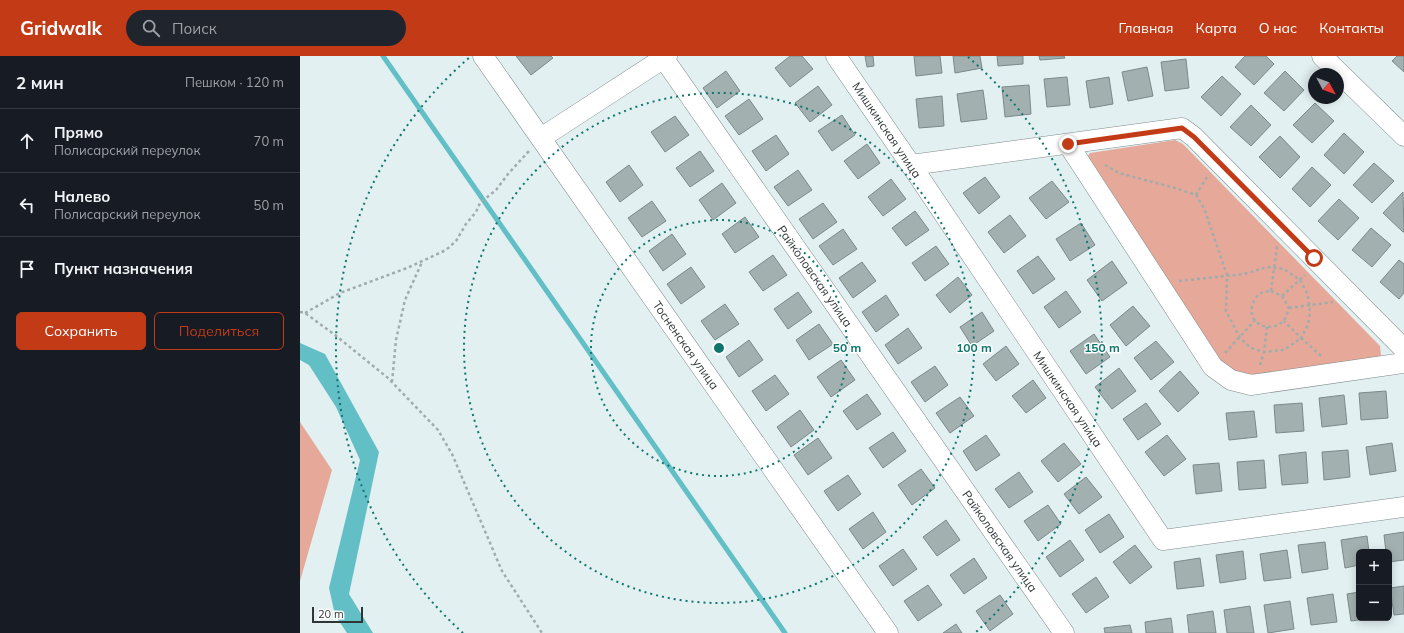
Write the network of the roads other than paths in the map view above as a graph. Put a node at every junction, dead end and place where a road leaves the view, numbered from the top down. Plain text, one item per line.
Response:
1 (483, 56) edge
2 (836, 56) edge
3 (1322, 56) edge
4 (664, 57) edge
5 (1404, 136) edge
6 (541, 138) junction
7 (1068, 144) junction
8 (911, 164) junction
9 (1404, 349) edge
10 (1404, 363) edge
11 (1404, 507) edge
12 (888, 633) edge
13 (1064, 633) edge

1 - 6 street, Тосненская улица
2 - 8 street, Мишкинская улица
3 - 5 street
4 - 6 street
4 - 13 street, Райколовская улица
6 - 12 street, Тосненская улица
7 - 8 street
7 - 9 street
7 - 10 street
8 - 11 street, Мишкинская улица

